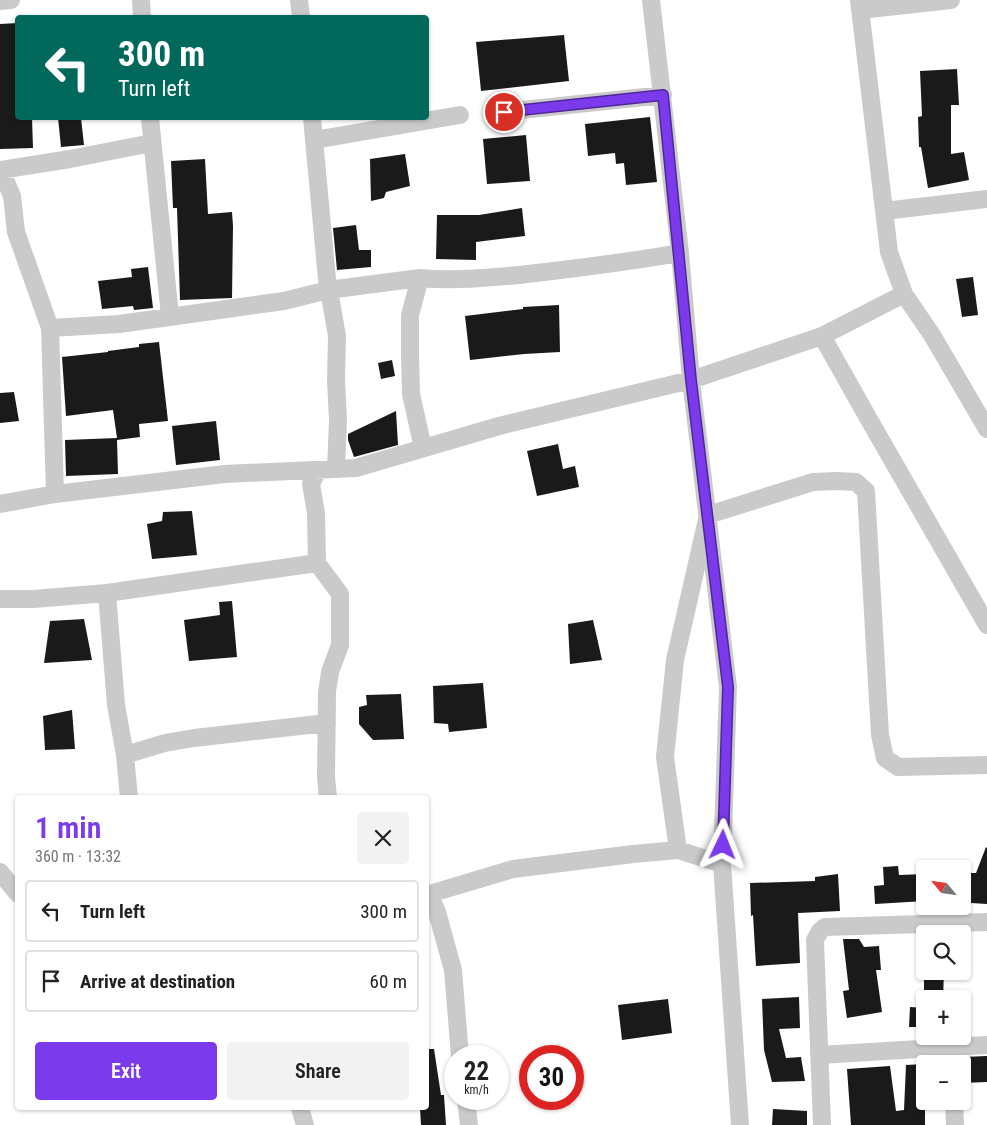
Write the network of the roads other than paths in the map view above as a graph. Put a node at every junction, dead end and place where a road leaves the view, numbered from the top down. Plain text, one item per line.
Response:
1 (11, 0) edge
2 (141, 0) edge
3 (300, 0) edge
4 (651, 0) edge
5 (951, 0) edge
6 (0, 1) edge
7 (859, 5) edge
8 (142, 15) edge
9 (301, 15) edge
10 (663, 95) junction
11 (504, 112) dead end
12 (460, 115) dead end
13 (150, 120) edge
14 (312, 120) edge
15 (314, 140) junction
16 (152, 143) junction
17 (1, 170) edge
18 (987, 199) edge
19 (884, 211) junction
20 (680, 253) junction
21 (420, 278) junction
22 (328, 290) junction
23 (904, 294) junction
24 (170, 316) junction
25 (50, 328) junction
26 (822, 336) junction
27 (691, 380) junction
28 (987, 429) edge
29 (423, 448) junction
30 (336, 469) junction
31 (318, 470) junction
32 (55, 494) junction
33 (0, 504) edge
34 (708, 514) junction
35 (317, 562) junction
36 (106, 593) junction
37 (0, 599) edge
38 (987, 625) edge
39 (327, 723) junction
40 (125, 755) junction
41 (987, 765) edge
42 (129, 795) edge
43 (328, 795) edge
44 (678, 850) junction
45 (722, 864) junction
46 (0, 872) edge
47 (15, 890) edge
48 (429, 895) edge
49 (429, 899) edge
50 (987, 922) edge
51 (459, 1045) edge
52 (987, 1045) edge
53 (820, 1055) junction
54 (953, 1055) edge
55 (916, 1056) edge
56 (301, 1110) edge
57 (467, 1110) edge
58 (954, 1110) edge
59 (305, 1125) edge
60 (469, 1125) edge
61 (740, 1125) edge
62 (822, 1125) edge
63 (955, 1125) edge

1 - 6 street
2 - 8 street
3 - 9 street
4 - 10 street
5 - 7 street
7 - 19 street
10 - 11 street
10 - 20 street
12 - 15 street
13 - 16 street
14 - 15 street
15 - 22 street
16 - 17 street
16 - 24 street
17 - 25 street
18 - 19 street
19 - 23 street
20 - 21 street
20 - 27 street
21 - 22 street
21 - 29 street
22 - 24 street
22 - 30 street
23 - 26 street
23 - 28 street
24 - 25 street
25 - 32 street
26 - 27 street
26 - 38 street
27 - 29 street
27 - 34 street
29 - 30 street
30 - 31 street
31 - 32 street
31 - 35 street
32 - 33 street
34 - 41 street
34 - 44 street
34 - 45 street
35 - 36 street
35 - 39 street
36 - 37 street
36 - 40 street
39 - 40 street
39 - 43 street
40 - 42 street
44 - 45 street
44 - 48 street
45 - 61 street
46 - 47 street
49 - 51 street
50 - 53 street
52 - 54 street
53 - 55 street
53 - 62 street
56 - 59 street
57 - 60 street
58 - 63 street

